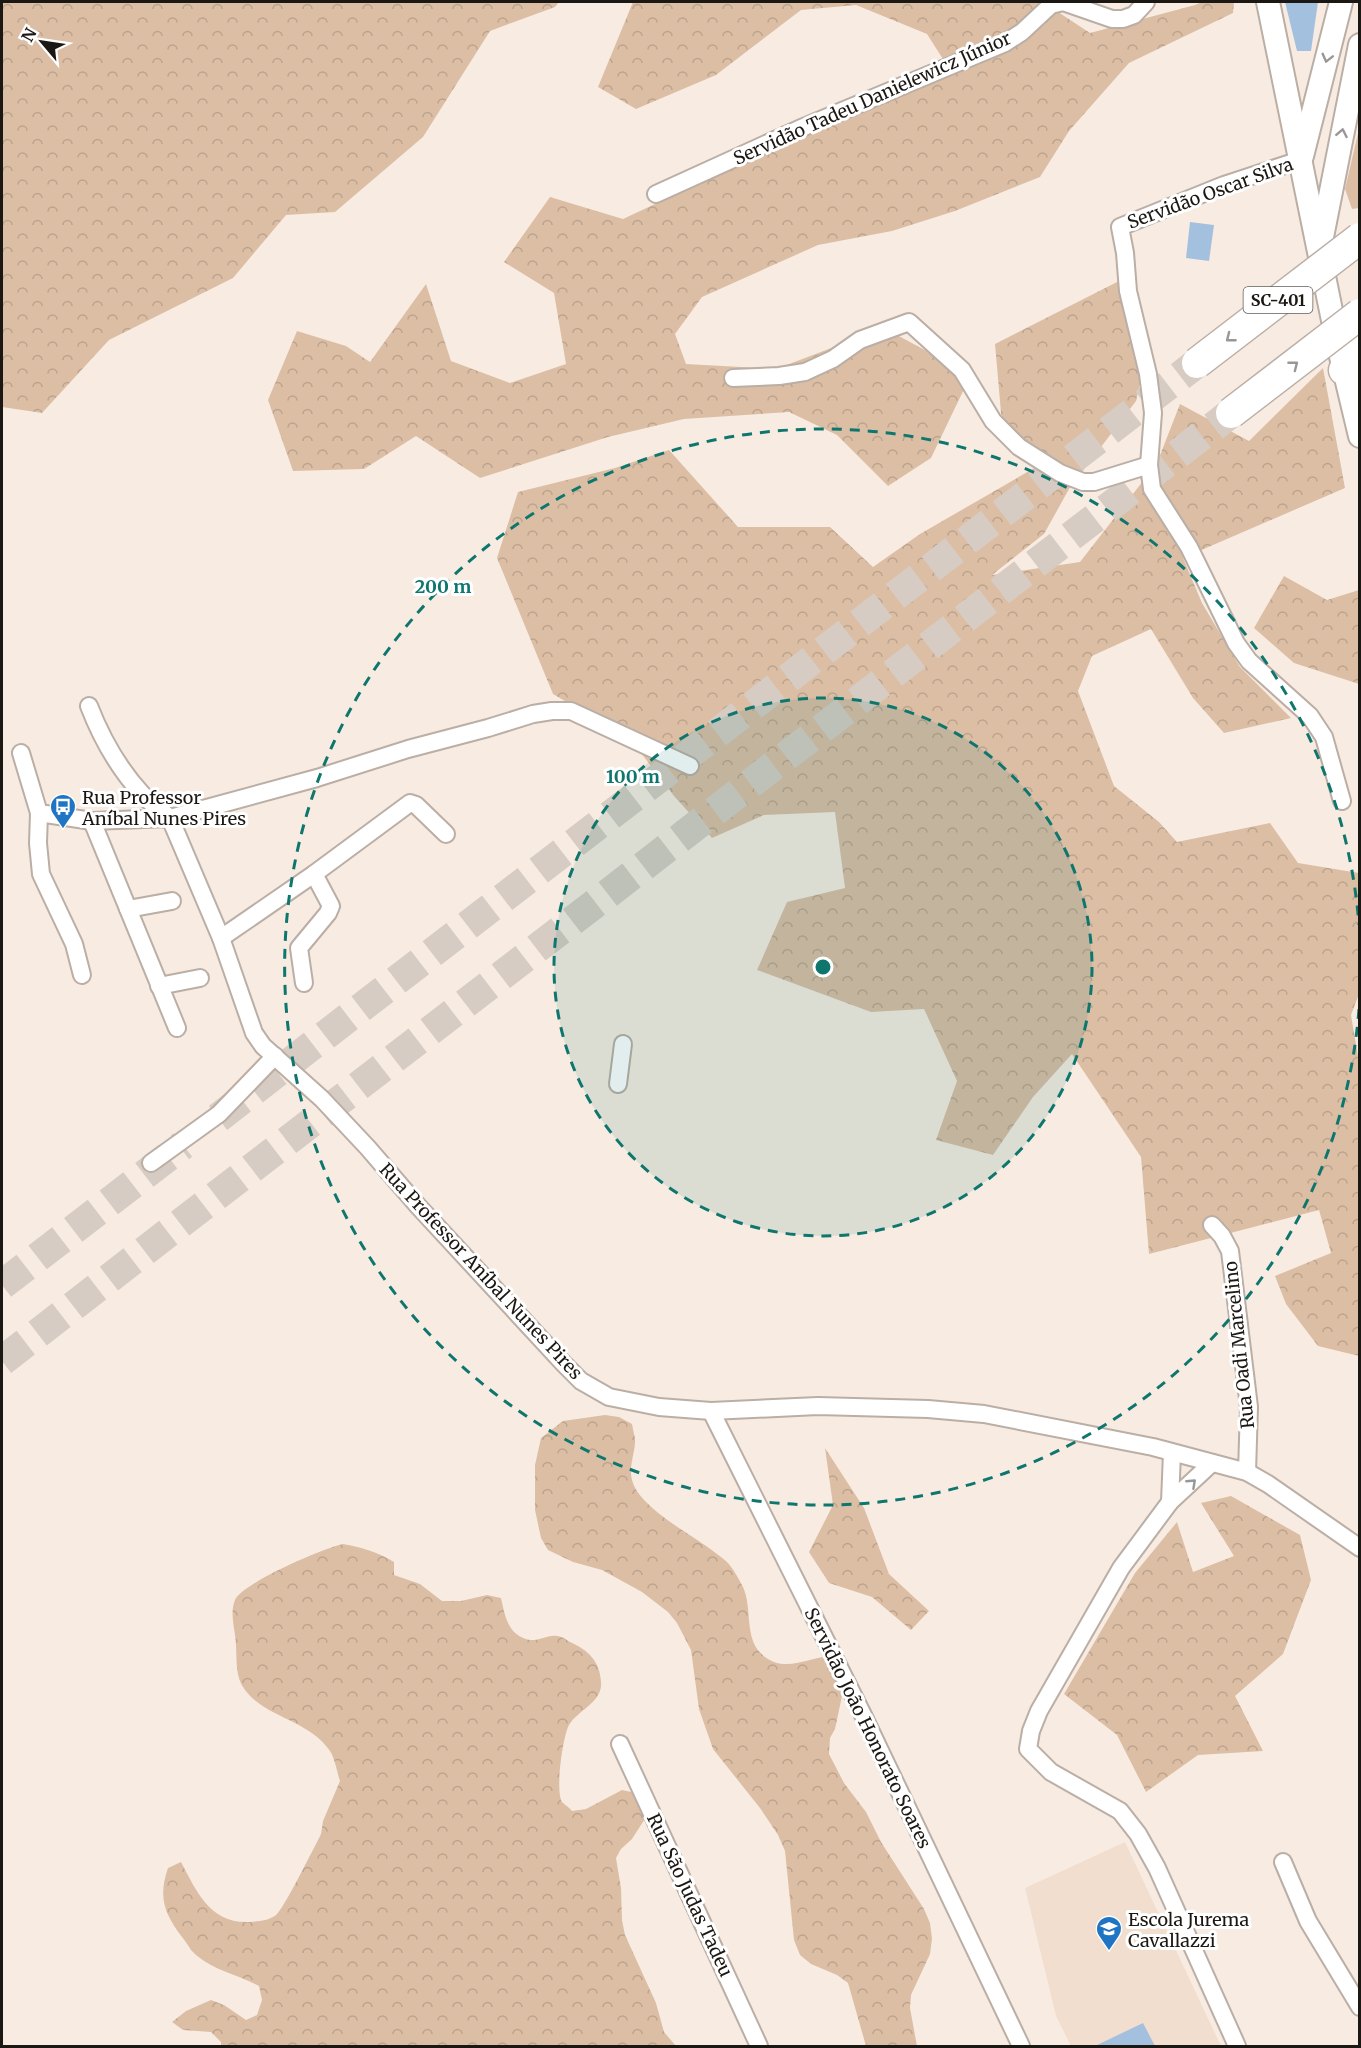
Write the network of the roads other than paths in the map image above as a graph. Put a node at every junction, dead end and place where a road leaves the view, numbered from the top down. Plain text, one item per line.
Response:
1 (1146, 2) edge
2 (1268, 2) edge
3 (1341, 2) edge
4 (1359, 45) edge
5 (1300, 160) junction
6 (1335, 165) junction
7 (656, 194) dead end
8 (1359, 238) edge
9 (1319, 252) junction
10 (1359, 314) edge
11 (1348, 342) edge
12 (1197, 363) tunnel mouth
13 (733, 378) dead end
14 (1353, 381) edge
15 (1231, 413) tunnel mouth
16 (1359, 436) edge
17 (1149, 465) junction
18 (89, 706) dead end
19 (21, 753) dead end
20 (690, 766) dead end
21 (1342, 801) dead end
22 (39, 813) junction
23 (170, 818) junction
24 (92, 820) junction
25 (446, 834) dead end
26 (315, 874) junction
27 (172, 901) dead end
28 (128, 909) junction
29 (221, 938) junction
30 (82, 975) dead end
31 (200, 978) dead end
32 (303, 982) dead end
33 (159, 986) junction
34 (177, 1028) dead end
35 (623, 1044) dead end
36 (274, 1056) junction
37 (618, 1084) dead end
38 (151, 1163) dead end
39 (1212, 1225) dead end
40 (711, 1411) junction
41 (1172, 1453) junction
42 (1212, 1463) junction
43 (1247, 1472) junction
44 (1170, 1502) junction
45 (1359, 1548) edge
46 (620, 1744) dead end
47 (1283, 1862) dead end
48 (1359, 2007) edge
49 (759, 2046) edge
50 (1021, 2046) edge
51 (1237, 2046) edge

1 - 7 street, Servidão Tadeu Danielewicz Júnior
2 - 5 main road
3 -> 5 main road
6 -> 4 main road
5 - 6 main road
5 - 9 main road
5 - 17 street, Servidão Oscar Silva
6 - 9 main road
8 -> 12 highway, SC-401, bridge
9 - 11 main road
15 -> 10 highway, bridge
11 - 14 main road
13 - 17 street
14 - 16 main road
17 - 21 street
18 - 23 street
19 - 22 street
20 - 23 street
22 - 24 street
22 - 30 street
23 - 24 street
23 - 29 street, Rua Professor Aníbal Nunes Pires
24 - 28 street
25 - 26 street
26 - 29 street
26 - 32 street
27 - 28 street
28 - 33 street
29 - 36 street, Rua Professor Aníbal Nunes Pires
31 - 33 street
33 - 34 street
35 - 37 street
36 - 38 street
36 - 40 street, Rua Professor Aníbal Nunes Pires
39 - 43 street, Rua Oadi Marcelino
40 - 41 street, Rua Professor Aníbal Nunes Pires
40 - 50 street, Servidão João Honorato Soares
41 - 42 street, Rua Professor Aníbal Nunes Pires
41 - 44 street
42 - 43 street, Rua Professor Aníbal Nunes Pires
44 -> 42 street
43 - 45 street, Rua Professor Aníbal Nunes Pires
44 - 51 street
46 - 49 street, Rua São Judas Tadeu
47 - 48 street

